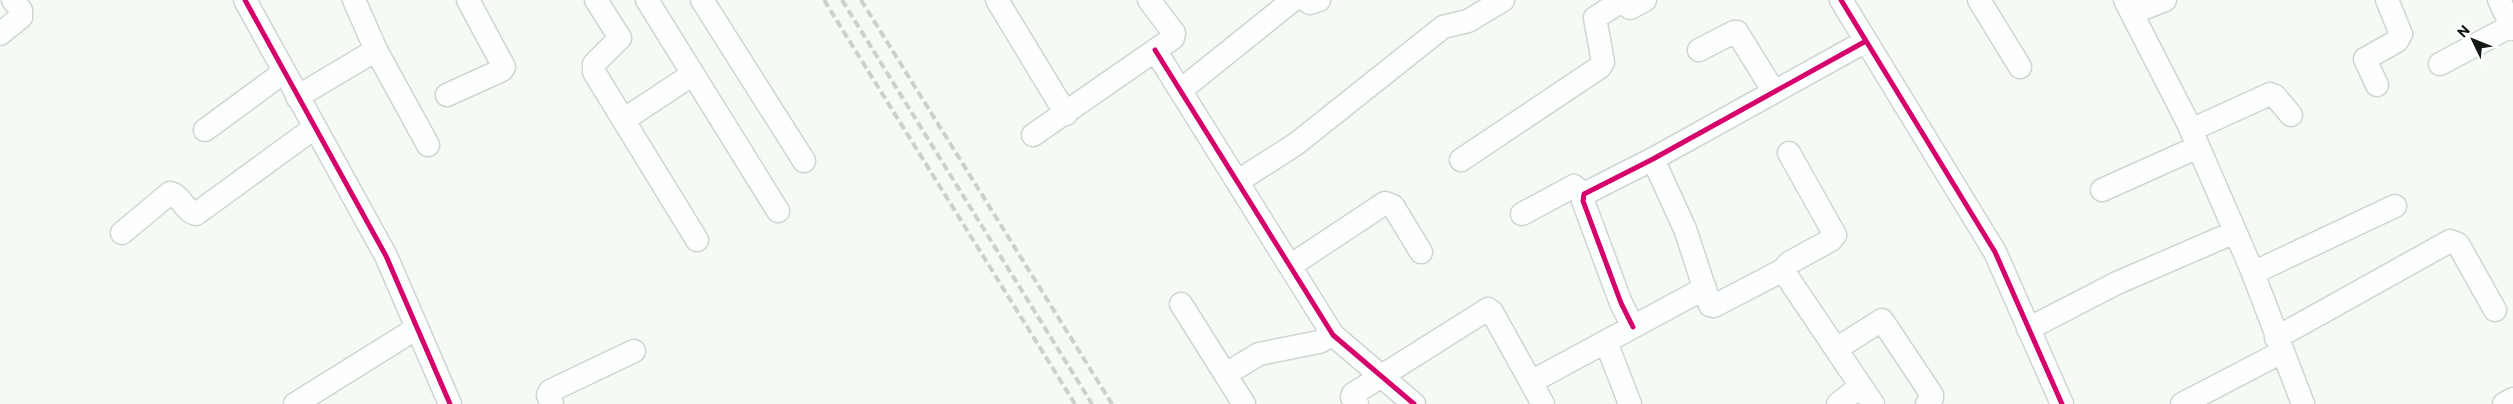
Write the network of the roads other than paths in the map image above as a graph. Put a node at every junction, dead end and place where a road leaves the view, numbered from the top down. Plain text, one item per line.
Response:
1 (12, 0) edge
2 (246, 0) edge
3 (354, 0) edge
4 (468, 0) edge
5 (596, 0) edge
6 (646, 0) edge
7 (702, 0) edge
8 (997, 0) edge
9 (1149, 0) edge
10 (1293, 0) edge
11 (1305, 0) edge
12 (1318, 0) edge
13 (1503, 0) edge
14 (1623, 0) edge
15 (1645, 0) edge
16 (1840, 0) edge
17 (1979, 0) edge
18 (2165, 0) edge
19 (2387, 0) edge
20 (2498, 0) edge
21 (2129, 6) edge
22 (2512, 28) edge
23 (0, 34) edge
24 (1866, 41) junction
25 (376, 50) junction
26 (1155, 50) junction
27 (1699, 50) dead end
28 (2440, 64) dead end
29 (2020, 67) dead end
30 (284, 72) junction
31 (693, 74) junction
32 (2377, 85) dead end
33 (1181, 90) junction
34 (1774, 92) junction
35 (447, 95) dead end
36 (297, 97) junction
37 (1066, 114) junction
38 (2291, 115) dead end
39 (625, 119) junction
40 (314, 128) junction
41 (205, 130) dead end
42 (1033, 135) dead end
43 (2195, 139) junction
44 (428, 144) dead end
45 (1790, 153) dead end
46 (1653, 159) junction
47 (804, 160) dead end
48 (1460, 160) dead end
49 (1238, 181) junction
50 (2102, 190) dead end
51 (1584, 194) junction
52 (2395, 206) dead end
53 (778, 211) dead end
54 (1522, 214) dead end
55 (2235, 232) junction
56 (122, 233) dead end
57 (697, 240) dead end
58 (1421, 252) dead end
59 (1290, 266) junction
60 (1782, 271) junction
61 (2252, 273) junction
62 (1705, 288) junction
63 (1181, 304) dead end
64 (2495, 310) dead end
65 (1633, 327) junction
66 (417, 328) junction
67 (2028, 329) junction
68 (1333, 335) junction
69 (1606, 342) junction
70 (2279, 345) junction
71 (1836, 349) junction
72 (634, 350) dead end
73 (1226, 374) junction
74 (1380, 375) junction
75 (1532, 382) junction
76 (1867, 395) edge
77 (2513, 399) edge
78 (295, 404) edge
79 (450, 404) edge
80 (552, 404) edge
81 (1244, 404) edge
82 (1357, 404) edge
83 (1414, 404) edge
84 (1543, 404) edge
85 (1630, 404) edge
86 (1838, 404) edge
87 (1927, 404) edge
88 (2062, 404) edge
89 (2182, 404) edge
90 (2303, 404) edge
91 (2504, 404) edge

1 - 23 street
2 - 30 street
3 - 25 street
4 - 35 street
5 - 39 street
6 - 31 street
7 - 47 street
8 - 37 street
9 - 26 street
10 - 33 street
11 - 12 street
13 - 49 street
14 - 15 street
14 - 48 street
16 - 24 street
17 - 29 street
18 - 21 street
19 - 32 street
20 - 22 street
21 - 43 street
22 - 28 street
24 - 34 street
24 - 67 street
25 - 36 street
25 - 44 street
26 - 33 street
26 - 37 street
27 - 34 street
30 - 36 street
30 - 41 street
31 - 39 street
31 - 53 street
33 - 49 street
34 - 46 street
36 - 40 street
37 - 42 street
38 - 43 street
39 - 57 street
40 - 56 street
40 - 66 street
43 - 50 street
43 - 55 street
45 - 60 street
46 - 51 street
46 - 62 street
49 - 59 street
51 - 54 street
51 - 65 street
52 - 61 street
55 - 61 street
55 - 67 street
58 - 59 street
59 - 68 street
60 - 62 street
60 - 71 street
61 - 70 street
62 - 65 street
63 - 73 street
64 - 70 street
65 - 69 street
66 - 78 street
66 - 79 street
67 - 88 street
68 - 73 street
68 - 74 street
69 - 75 street
69 - 85 street
70 - 89 street
70 - 90 street
71 - 76 street
71 - 87 street
72 - 80 street
73 - 81 street
74 - 75 street
74 - 82 street
74 - 83 street
75 - 84 street
76 - 86 street
77 - 91 street

